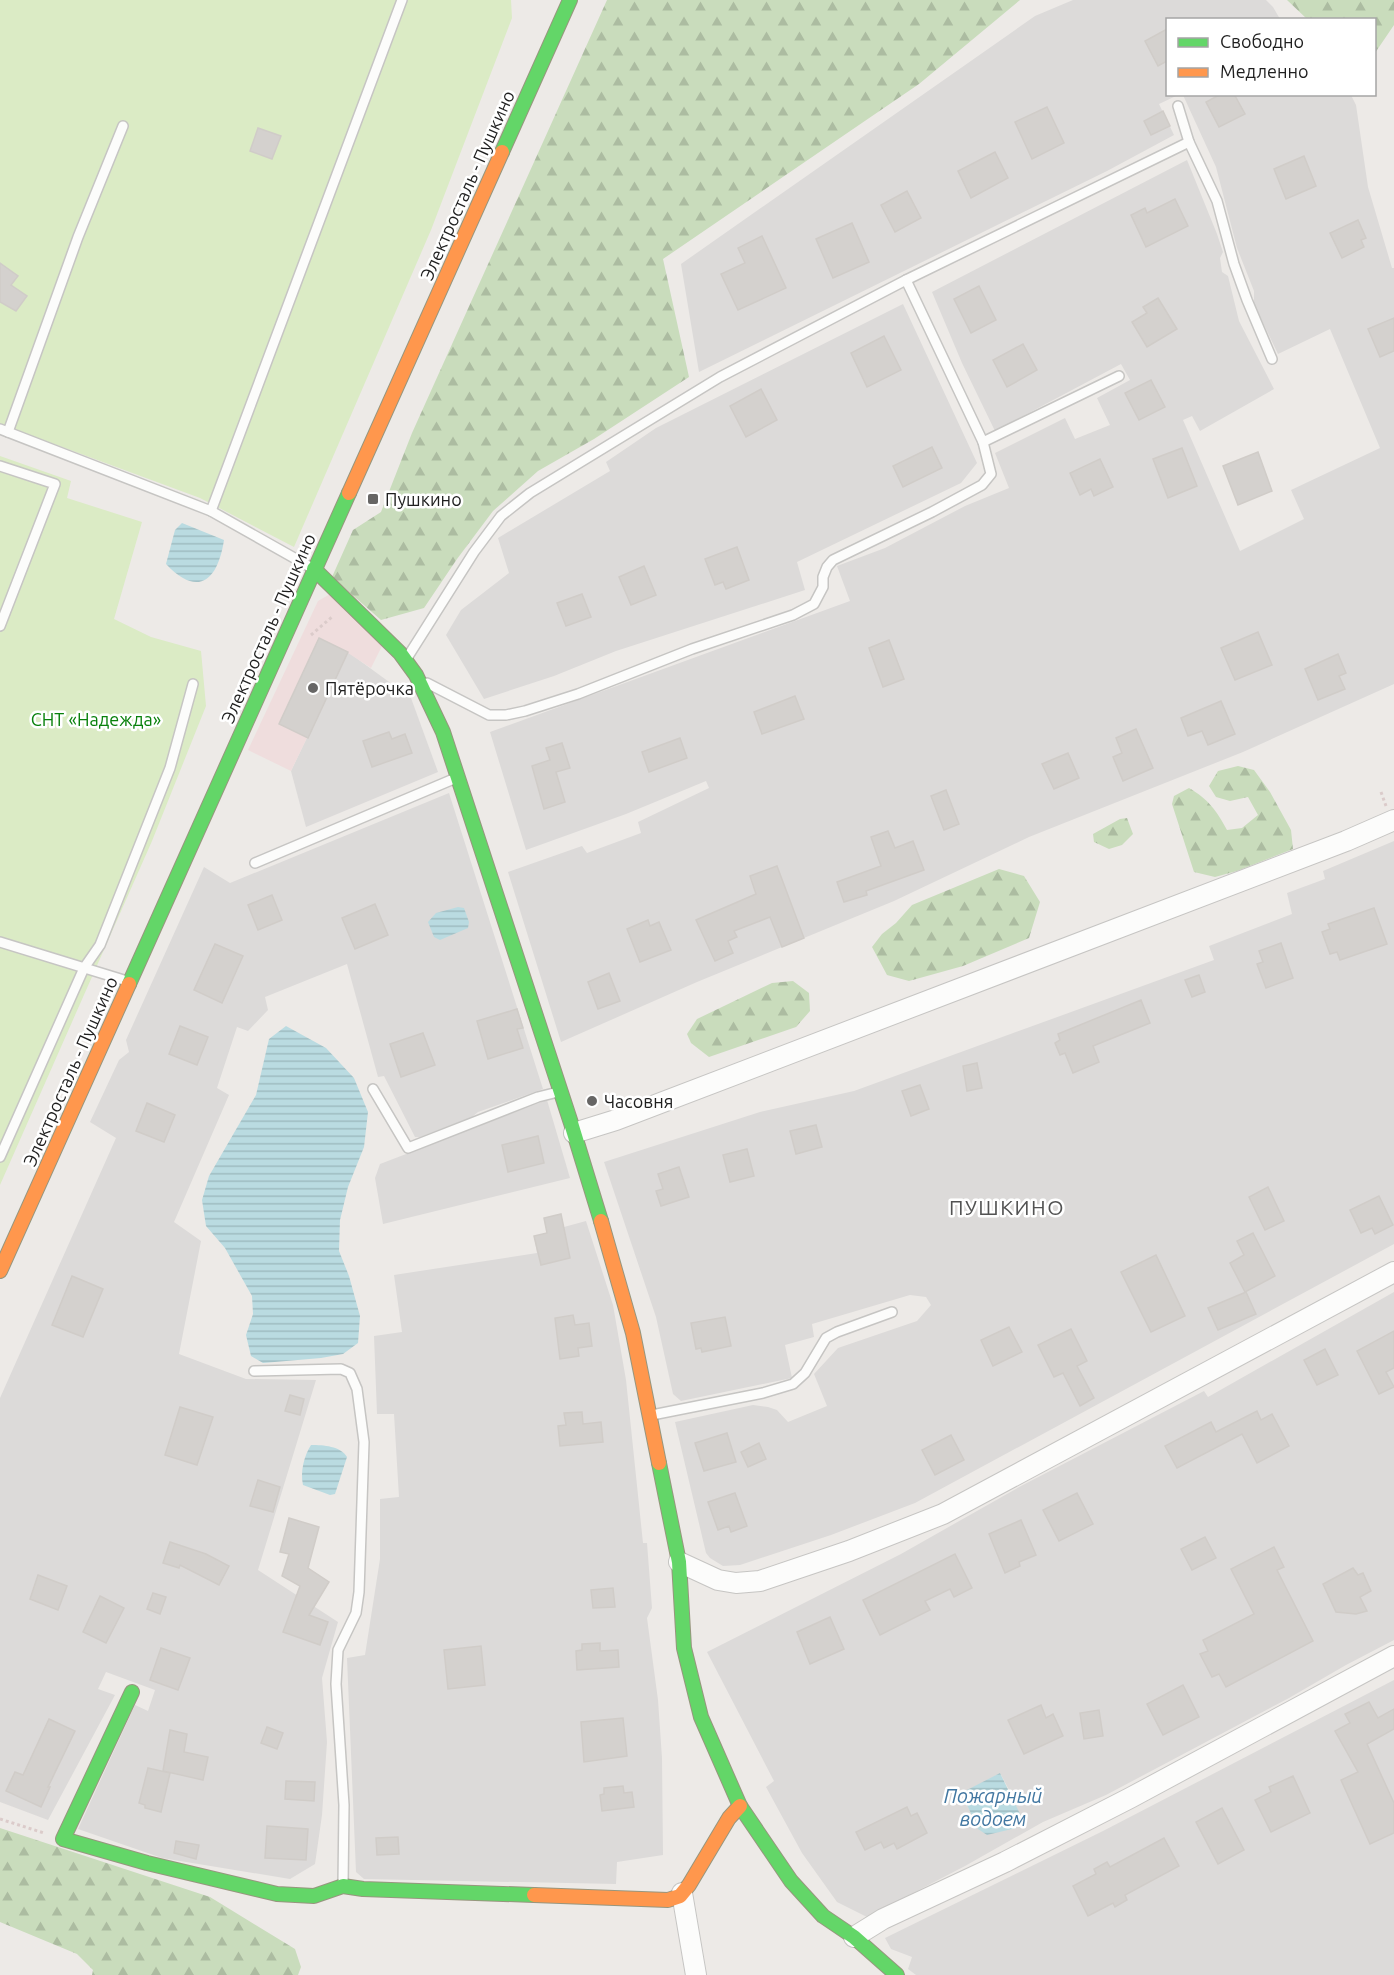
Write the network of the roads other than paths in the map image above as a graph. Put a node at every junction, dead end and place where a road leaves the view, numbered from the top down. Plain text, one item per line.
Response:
1 (402, 0) edge
2 (570, 0) edge
3 (1178, 106) dead end
4 (123, 126) dead end
5 (1189, 142) junction
6 (906, 280) junction
7 (1272, 358) dead end
8 (1119, 376) dead end
9 (4, 431) edge
10 (983, 442) junction
11 (0, 466) edge
12 (211, 512) junction
13 (314, 569) junction
14 (0, 626) edge
15 (405, 660) junction
16 (419, 680) junction
17 (193, 684) dead end
18 (458, 777) junction
19 (1394, 820) edge
20 (255, 863) dead end
21 (0, 942) edge
22 (84, 968) junction
23 (129, 982) junction
24 (373, 1089) dead end
25 (560, 1091) junction
26 (574, 1133) junction
27 (0, 1156) edge
28 (0, 1271) edge
29 (1394, 1272) edge
30 (892, 1312) dead end
31 (254, 1371) dead end
32 (649, 1416) junction
33 (679, 1562) junction
34 (1394, 1656) edge
35 (132, 1692) dead end
36 (740, 1806) junction
37 (343, 1886) junction
38 (682, 1893) junction
39 (854, 1937) junction
40 (696, 1975) edge
41 (897, 1975) edge

1 - 12 lane
2 - 13 street, Электросталь - Пушкино
3 - 5 lane
4 - 9 lane
5 - 6 lane
5 - 7 lane
6 - 10 lane
6 - 15 lane
8 - 10 lane
9 - 12 lane
10 - 16 lane
11 - 14 lane
12 - 13 lane
13 - 15 street
13 - 23 street, Электросталь - Пушкино
15 - 16 street
16 - 18 street
17 - 22 lane
18 - 20 lane
18 - 25 street
19 - 26 street
21 - 22 lane
22 - 23 lane
22 - 27 lane
23 - 28 street, Электросталь - Пушкино
24 - 25 lane
25 - 26 street
26 - 32 street
29 - 33 street
30 - 32 lane
31 - 37 lane
32 - 33 street
33 - 36 street
34 - 39 street
35 - 37 street
36 - 38 street
36 - 39 street
37 - 38 street
38 - 40 street
39 - 41 street

